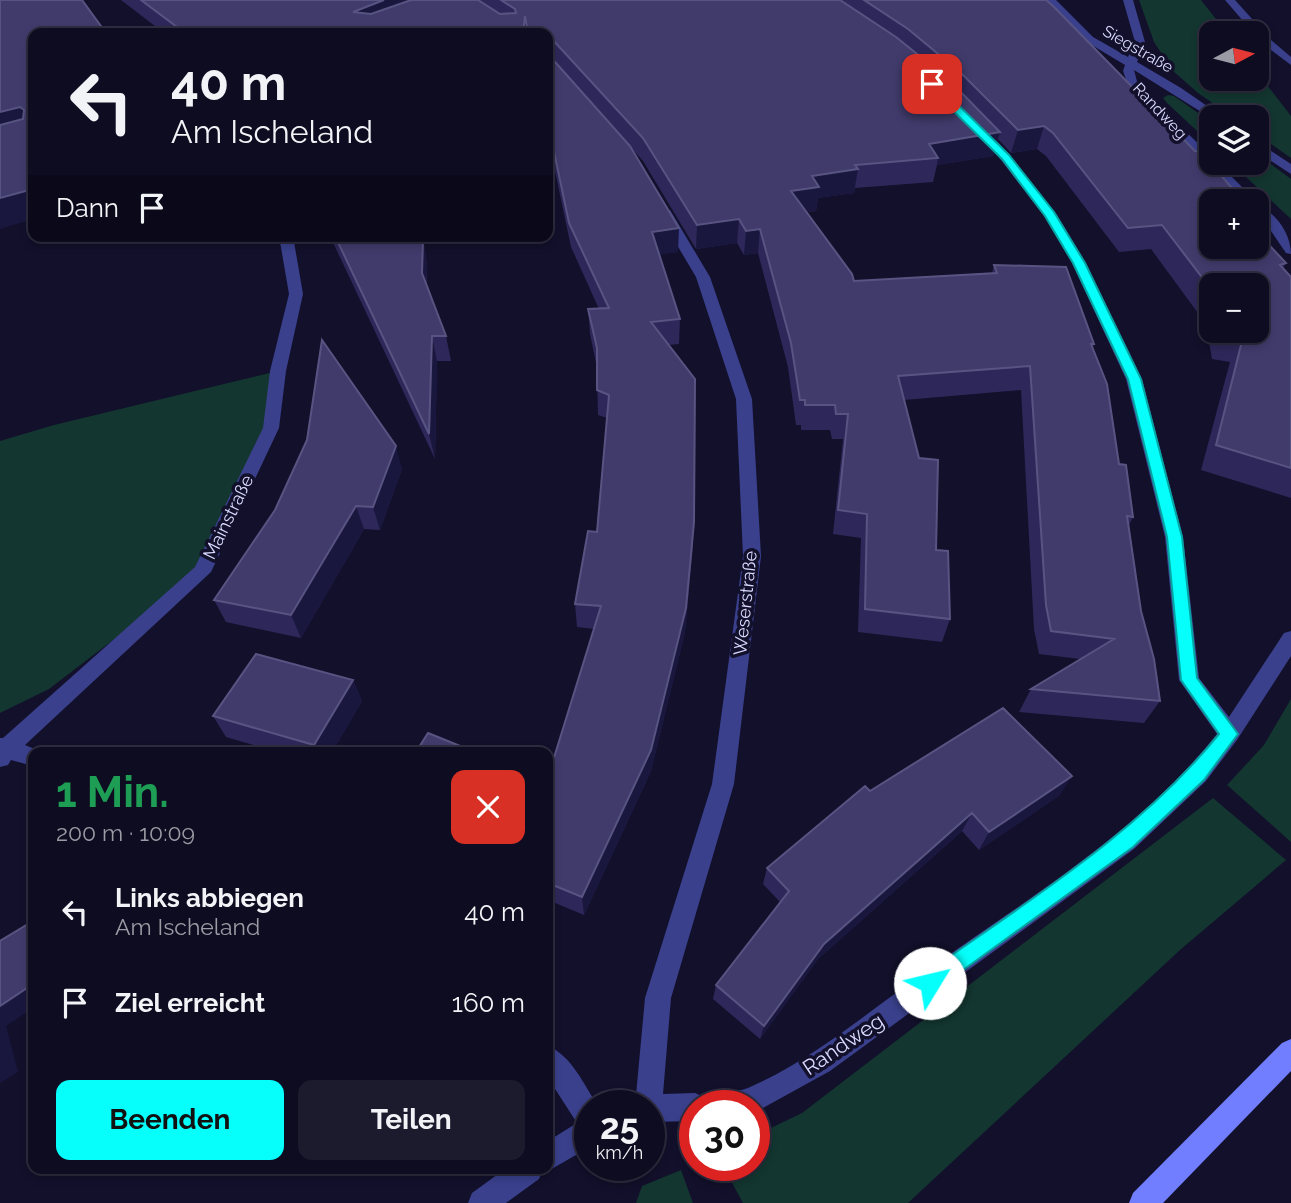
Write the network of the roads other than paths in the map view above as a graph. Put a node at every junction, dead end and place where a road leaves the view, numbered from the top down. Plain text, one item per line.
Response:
1 (1050, 0) edge
2 (1128, 0) edge
3 (1230, 0) edge
4 (1291, 62) edge
5 (1132, 63) junction
6 (1199, 106) edge
7 (968, 118) edge
8 (1269, 154) edge
9 (1291, 170) edge
10 (1238, 189) edge
11 (657, 200) edge
12 (1269, 220) edge
13 (287, 242) edge
14 (1291, 250) edge
15 (1291, 639) edge
16 (1229, 734) junction
17 (2, 751) edge
18 (28, 756) edge
19 (1291, 1052) edge
20 (553, 1064) edge
21 (650, 1090) edge
22 (770, 1090) edge
23 (574, 1093) edge
24 (574, 1141) edge
25 (553, 1154) edge
26 (522, 1174) edge
27 (482, 1203) edge
28 (1143, 1203) edge

1 - 5 street, Siegstraße
2 - 5 street, Randweg
3 - 4 street
5 - 6 street, Siegstraße
5 - 10 street, Randweg
7 - 16 street
8 - 9 street
11 - 21 street, Weserstraße
12 - 14 street
13 - 17 street, Mainstraße
15 - 16 street, Randweg
16 - 22 street, Randweg
17 - 18 street
19 - 28 main road
20 - 23 street
24 - 25 street
26 - 27 street

